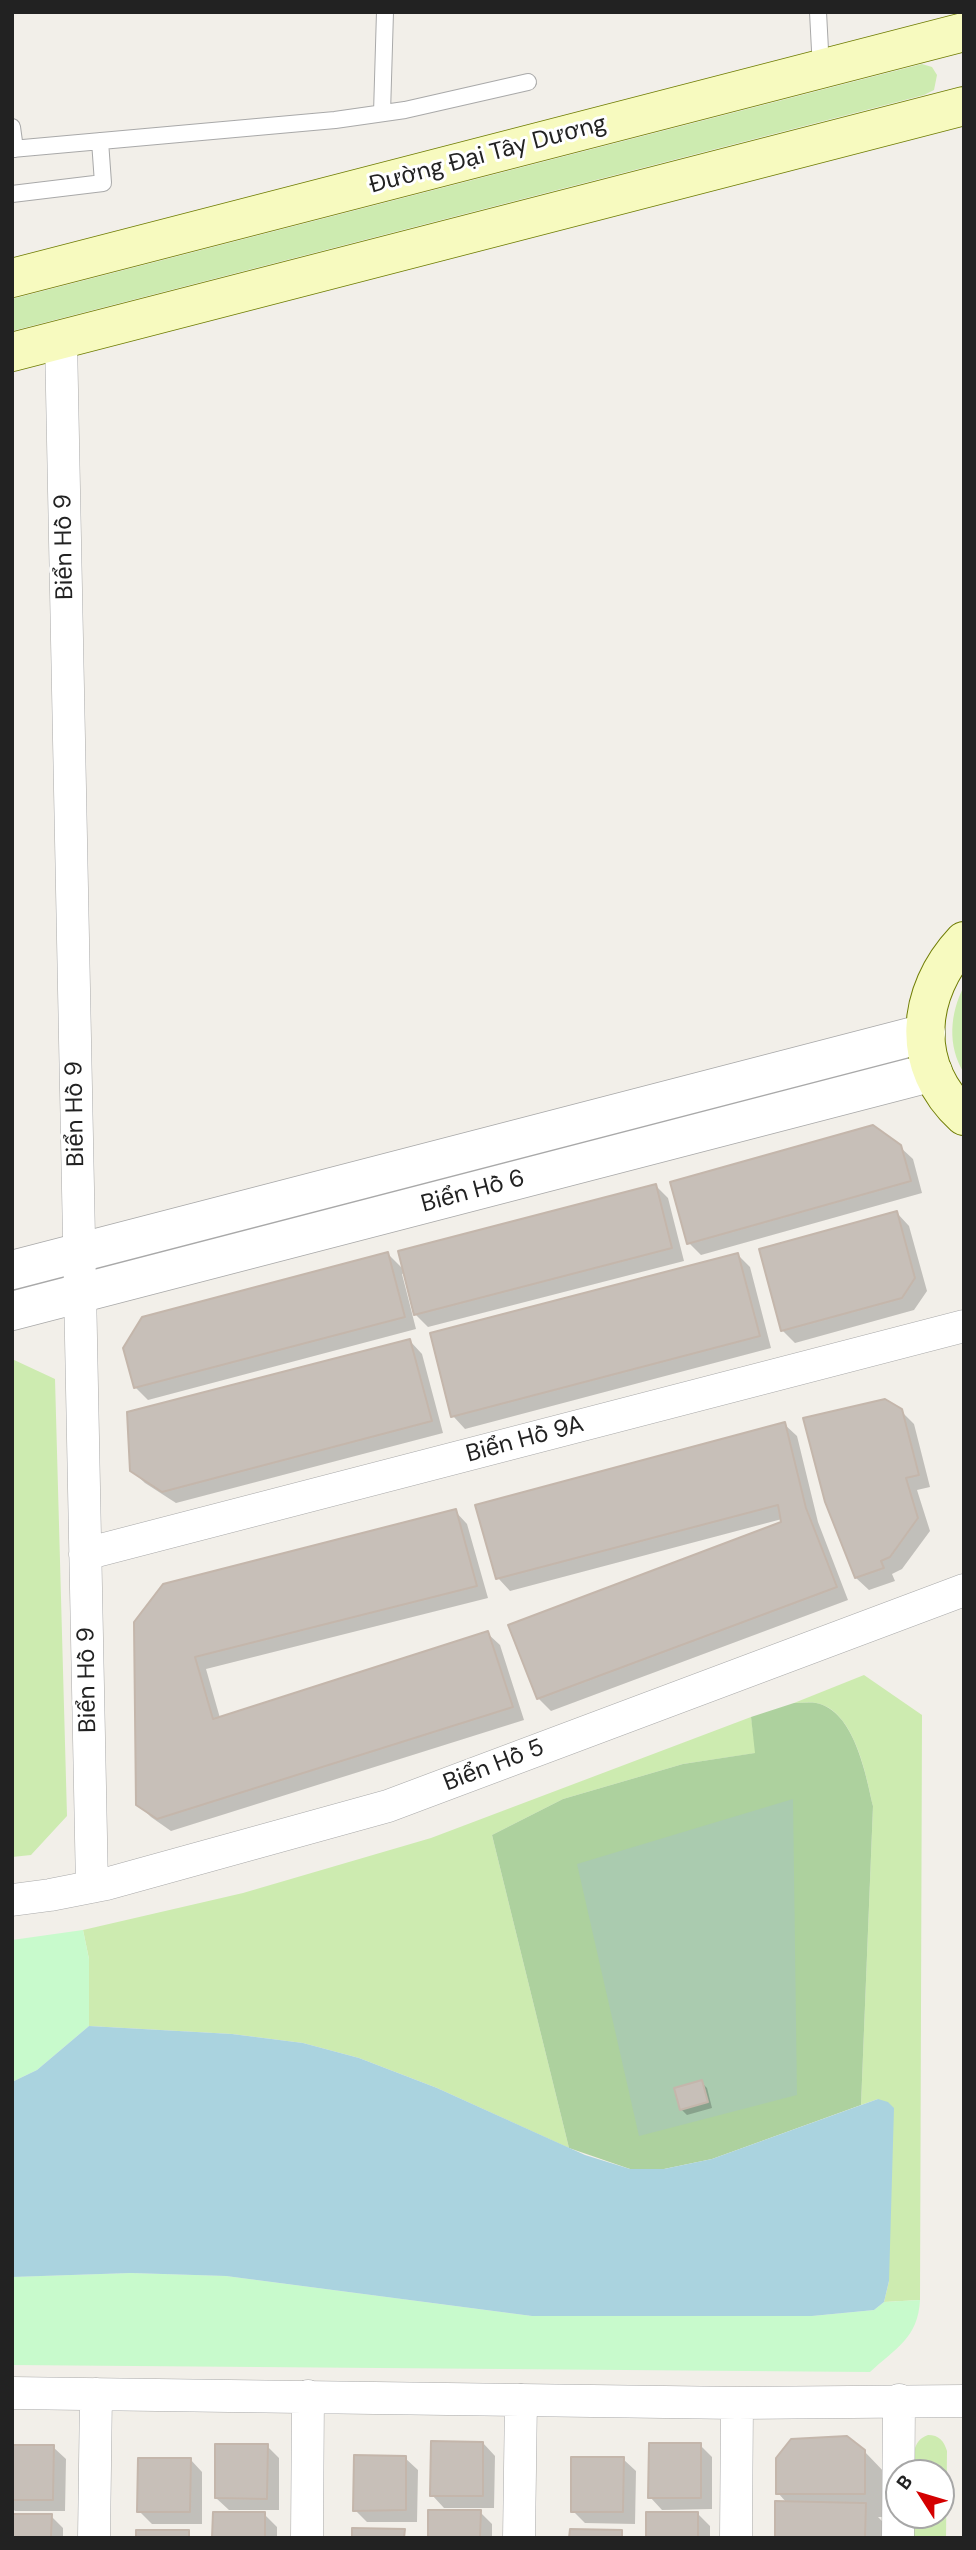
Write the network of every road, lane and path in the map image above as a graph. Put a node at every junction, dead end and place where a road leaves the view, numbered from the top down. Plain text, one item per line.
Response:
1 (385, 12) edge
2 (818, 12) edge
3 (964, 32) edge
4 (821, 69) junction
5 (528, 82) dead end
6 (964, 106) edge
7 (382, 113) junction
8 (12, 127) edge
9 (100, 141) junction
10 (13, 149) edge
11 (12, 194) edge
12 (12, 278) edge
13 (61, 340) junction
14 (12, 352) edge
15 (964, 941) edge
16 (926, 1033) junction
17 (933, 1072) junction
18 (964, 1116) edge
19 (79, 1252) junction
20 (12, 1270) edge
21 (80, 1294) junction
22 (12, 1311) edge
23 (964, 1326) edge
24 (85, 1554) junction
25 (964, 1590) edge
26 (92, 1887) junction
27 (12, 1900) edge
28 (12, 2393) edge
29 (96, 2394) junction
30 (308, 2396) junction
31 (520, 2400) junction
32 (899, 2400) junction
33 (964, 2401) edge
34 (737, 2403) junction
35 (94, 2538) edge
36 (307, 2538) edge
37 (519, 2538) edge
38 (736, 2538) edge
39 (898, 2538) edge

1 - 7 lane
2 - 4 lane
3 - 4 main road, Đường Đại Tây Dương
4 - 12 main road, Đường Đại Tây Dương
5 - 7 lane
6 - 13 main road
7 - 9 lane
8 - 10 lane
9 - 10 lane
9 - 11 lane
13 - 14 main road
13 - 19 street, Biển Hồ 9
15 - 16 main road
16 - 17 main road
16 - 19 street, Biển Hồ 6
17 - 18 main road
17 - 21 street, Biển Hồ 6
19 - 20 street, Biển Hồ 6
19 - 21 street, Biển Hồ 9
21 - 22 street, Biển Hồ 6
21 - 24 street, Biển Hồ 9
23 - 24 street, Biển Hồ 9A
24 - 26 street, Biển Hồ 9
25 - 26 street, Biển Hồ 5
26 - 27 street, Biển Hồ 5
28 - 29 street
29 - 30 street
29 - 35 street
30 - 31 street
30 - 36 street
31 - 34 street
31 - 37 street
32 - 33 street
32 - 34 street
32 - 39 street
34 - 38 street

